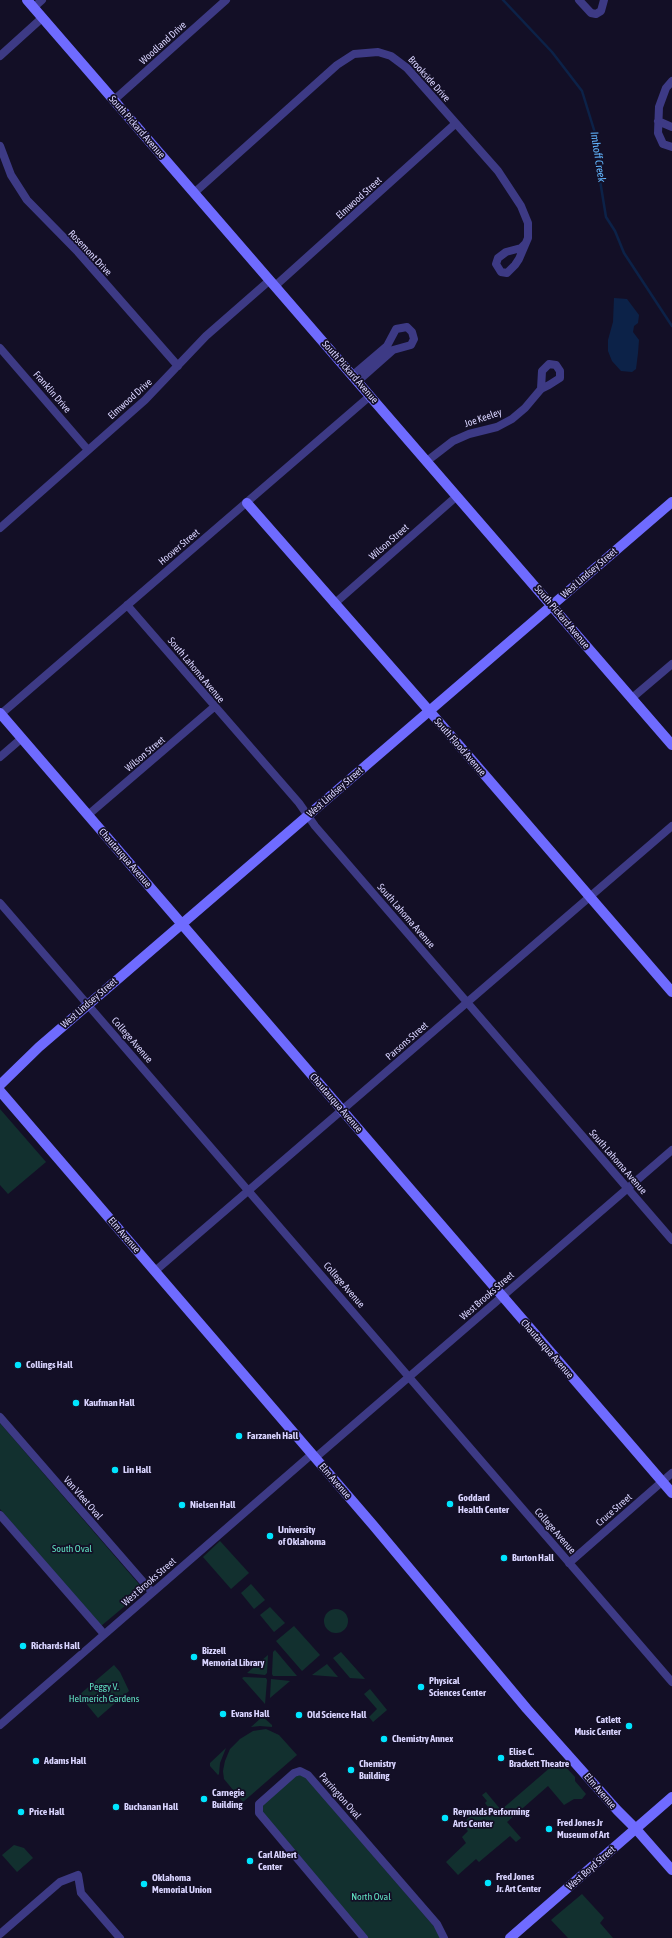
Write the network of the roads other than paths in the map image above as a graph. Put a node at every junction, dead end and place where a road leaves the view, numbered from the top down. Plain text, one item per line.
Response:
1 (42, 0) edge
2 (226, 0) edge
3 (579, 0) edge
4 (604, 0) edge
5 (30, 4) edge
6 (42, 18) junction
7 (0, 56) edge
8 (672, 81) edge
9 (114, 100) junction
10 (658, 121) junction
11 (455, 124) junction
12 (672, 127) edge
13 (0, 146) edge
14 (672, 148) edge
15 (194, 193) junction
16 (525, 244) dead end
17 (272, 283) junction
18 (0, 348) edge
19 (178, 366) junction
20 (355, 378) junction
21 (541, 388) dead end
22 (370, 396) junction
23 (88, 450) junction
24 (427, 461) junction
25 (458, 496) junction
26 (672, 502) edge
27 (247, 503) junction
28 (0, 528) edge
29 (334, 604) junction
30 (127, 605) junction
31 (552, 605) junction
32 (672, 664) edge
33 (632, 698) junction
34 (214, 707) junction
35 (428, 711) junction
36 (1, 714) edge
37 (22, 738) junction
38 (672, 745) edge
39 (0, 757) edge
40 (88, 815) junction
41 (308, 816) junction
42 (672, 826) edge
43 (590, 896) junction
44 (0, 903) edge
45 (182, 923) junction
46 (672, 992) edge
47 (468, 1002) junction
48 (88, 1004) junction
49 (0, 1085) edge
50 (0, 1091) edge
51 (342, 1110) junction
52 (672, 1150) edge
53 (628, 1188) junction
54 (249, 1191) junction
55 (672, 1240) edge
56 (155, 1271) junction
57 (502, 1296) junction
58 (409, 1377) junction
59 (0, 1417) edge
60 (314, 1456) junction
61 (672, 1473) edge
62 (662, 1482) junction
63 (672, 1493) edge
64 (0, 1515) edge
65 (570, 1563) junction
66 (152, 1592) junction
67 (104, 1634) junction
68 (672, 1682) edge
69 (0, 1725) edge
70 (672, 1798) edge
71 (636, 1829) junction
72 (672, 1870) edge
73 (0, 1934) edge
74 (120, 1938) edge
75 (364, 1938) edge
76 (444, 1938) edge
77 (510, 1938) edge

1 - 5 street
2 - 9 street, Woodland Drive
3 - 4 street
5 - 6 street, South Pickard Avenue
6 - 7 street
6 - 9 street, South Pickard Avenue
8 - 10 street
9 - 15 street, South Pickard Avenue
10 - 12 street
10 - 14 street
11 - 15 street, Brookside Drive
11 - 16 street, Brookside Drive
11 - 17 street, Elmwood Street
13 - 19 street, Rosemont Drive
15 - 17 street, South Pickard Avenue
17 - 19 street, Elmwood Drive
17 - 20 street, South Pickard Avenue
18 - 23 street, Franklin Drive
19 - 23 street, Elmwood Drive
20 - 20 street
20 - 22 street, South Pickard Avenue
21 - 24 street, Joe Keeley
22 - 24 street, South Pickard Avenue
22 - 27 street, Hoover Street
23 - 28 street, Elmwood Drive
24 - 25 street, South Pickard Avenue
25 - 29 street, Wilson Street
25 - 31 street, South Pickard Avenue
26 - 31 street, West Lindsey Street
27 - 29 street, South Flood Avenue
27 - 30 street, Hoover Street
29 - 35 street, South Flood Avenue
30 - 34 street, South Lahoma Avenue
30 - 36 street, Hoover Street
31 - 33 street, South Pickard Avenue
31 - 35 street, West Lindsey Street
32 - 33 street
33 - 38 street, South Pickard Avenue
34 - 40 street, Wilson Street
34 - 41 street, South Lahoma Avenue
35 - 41 street, West Lindsey Street
35 - 43 street, South Flood Avenue
36 - 37 street, Chautauqua Avenue
37 - 39 street
37 - 40 street, Chautauqua Avenue
40 - 45 street, Chautauqua Avenue
41 - 45 street, West Lindsey Street
41 - 47 street, South Lahoma Avenue
42 - 43 street, Parsons Street
43 - 46 street, South Flood Avenue
43 - 47 street, Parsons Street
44 - 48 street, College Avenue
45 - 48 street, West Lindsey Street
45 - 51 street, Chautauqua Avenue
47 - 51 street, Parsons Street
47 - 53 street, South Lahoma Avenue
48 - 49 street, West Lindsey Street
48 - 54 street, College Avenue
50 - 56 street, Elm Avenue
51 - 54 street, Parsons Street
51 - 57 street, Chautauqua Avenue
52 - 53 street, West Brooks Street
53 - 55 street, South Lahoma Avenue
53 - 57 street, West Brooks Street
54 - 56 street, Parsons Street
54 - 58 street, College Avenue
56 - 60 street, Elm Avenue
57 - 58 street, West Brooks Street
57 - 62 street, Chautauqua Avenue
58 - 60 street, West Brooks Street
58 - 65 street, College Avenue
59 - 66 street, Van Vleet Oval
60 - 66 street, West Brooks Street
60 - 71 street, Elm Avenue
61 - 62 street, Cruce Street
62 - 63 street, Chautauqua Avenue
62 - 65 street, Cruce Street
64 - 67 street
65 - 68 street, College Avenue
66 - 67 street, West Brooks Street
67 - 69 street, West Brooks Street
70 - 71 street, West Boyd Street
71 - 72 street, Elm Avenue
71 - 77 street, West Boyd Street
73 - 74 street
75 - 76 street, Parrington Oval

